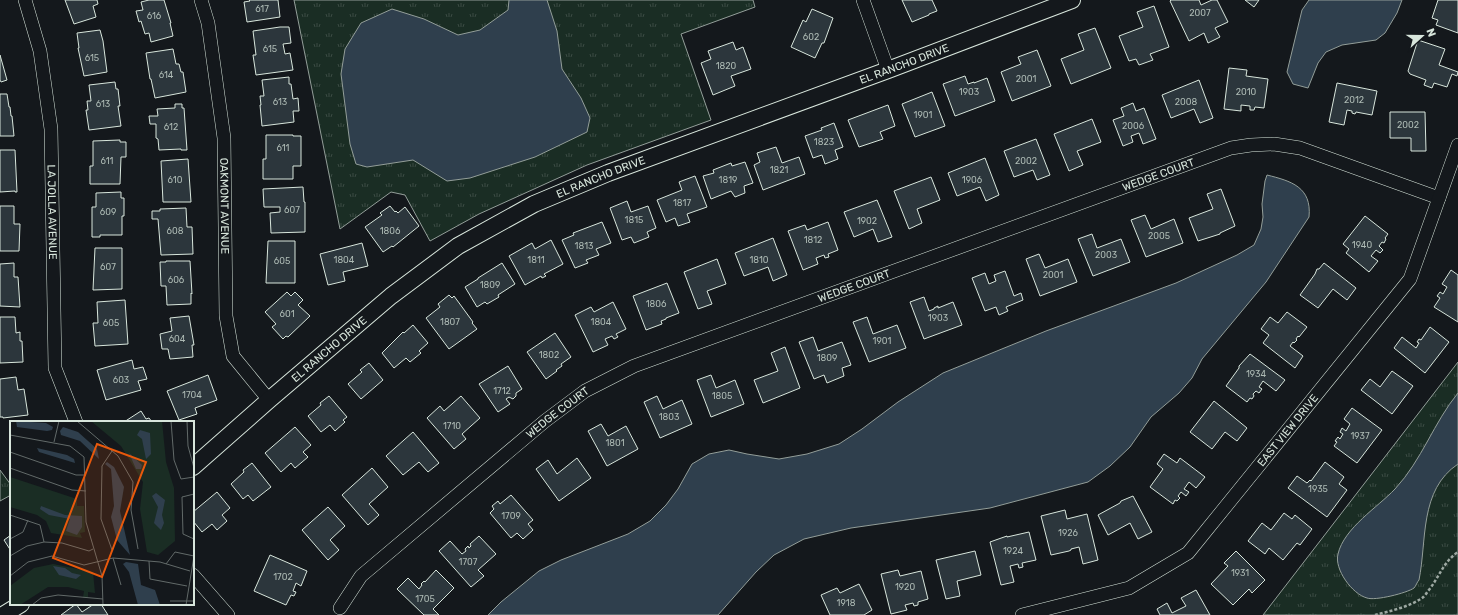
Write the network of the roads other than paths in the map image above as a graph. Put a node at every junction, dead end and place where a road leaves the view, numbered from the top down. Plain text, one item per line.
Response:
1 (25, 0) edge
2 (202, 0) edge
3 (863, 0) edge
4 (1065, 1) edge
5 (888, 70) junction
6 (1458, 145) edge
7 (1439, 198) junction
8 (269, 400) junction
9 (76, 421) edge
10 (194, 466) edge
11 (194, 576) edge
12 (19, 605) edge
13 (340, 608) dead end
14 (4, 615) edge
15 (228, 615) edge
16 (1022, 615) edge

1 - 9 street, LA JOLLA AVENUE
2 - 8 street, OAKMONT AVENUE
3 - 5 street
4 - 5 street, EL RANCHO DRIVE
5 - 8 street, EL RANCHO DRIVE
6 - 7 street, EAST VIEW DRIVE
7 - 13 street, WEDGE COURT
7 - 16 street, EAST VIEW DRIVE
8 - 10 street, EL RANCHO DRIVE
11 - 15 street
12 - 14 street

